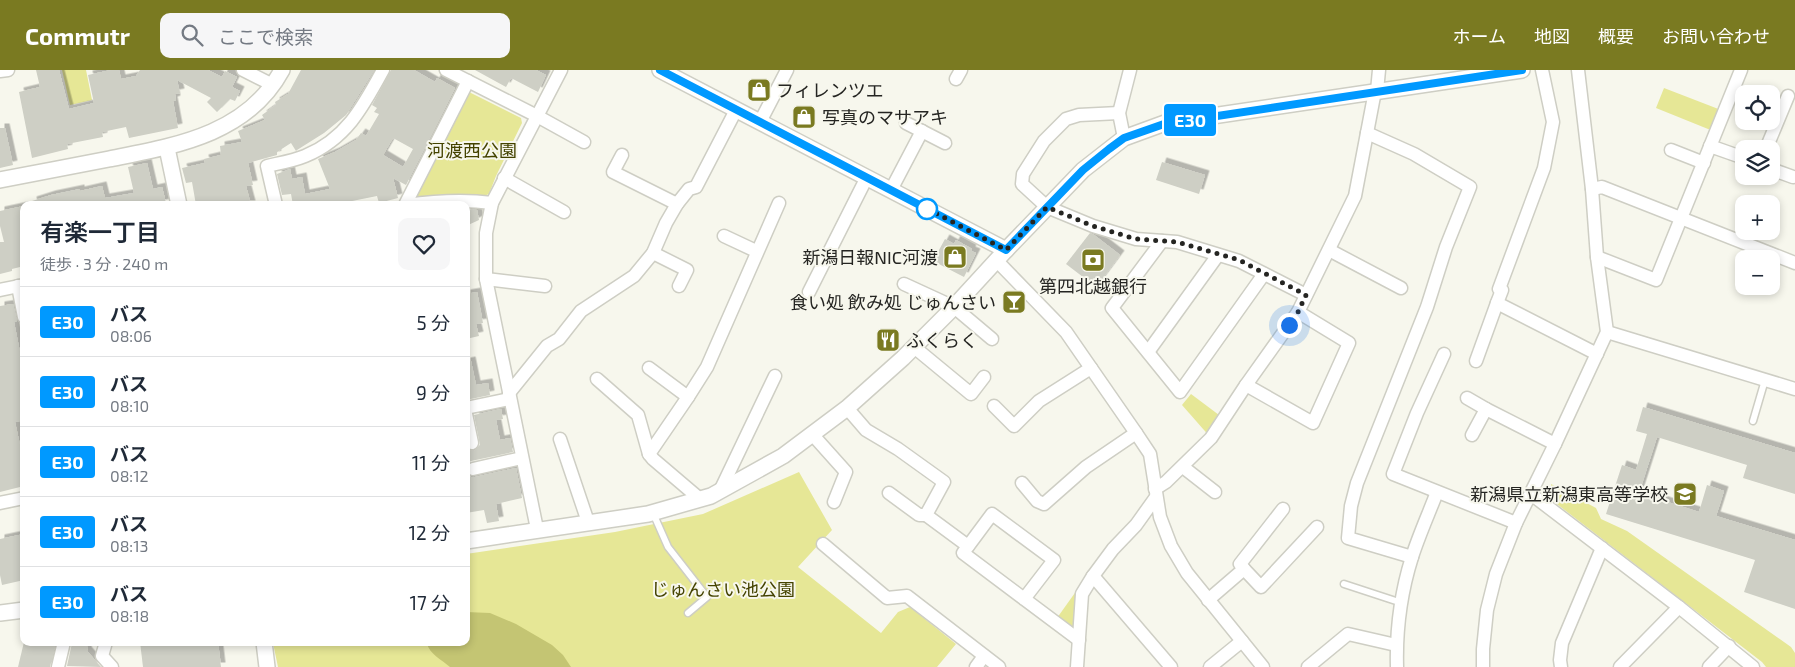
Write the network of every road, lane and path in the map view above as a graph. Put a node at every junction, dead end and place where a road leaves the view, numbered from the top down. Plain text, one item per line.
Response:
1 (8, 70) edge
2 (243, 70) edge
3 (282, 70) edge
4 (384, 70) edge
5 (446, 70) edge
6 (561, 70) edge
7 (660, 70) edge
8 (787, 70) edge
9 (1130, 70) edge
10 (1379, 70) edge
11 (1522, 70) edge
12 (1542, 70) edge
13 (1578, 70) edge
14 (1739, 71) edge
15 (0, 72) edge
16 (468, 81) junction
17 (272, 85) junction
18 (1376, 91) junction
19 (1788, 96) dead end
20 (736, 110) junction
21 (1119, 113) junction
22 (538, 116) junction
23 (760, 122) junction
24 (906, 123) dead end
25 (922, 131) junction
26 (1366, 133) junction
27 (1124, 138) junction
28 (1770, 140) edge
29 (584, 142) dead end
30 (945, 143) dead end
31 (1710, 146) junction
32 (167, 148) junction
33 (1671, 150) dead end
34 (622, 155) dead end
35 (1735, 155) edge
36 (1704, 163) junction
37 (1780, 172) edge
38 (867, 177) junction
39 (1793, 177) dead end
40 (504, 178) junction
41 (0, 180) edge
42 (1592, 189) junction
43 (891, 190) junction
44 (178, 201) edge
45 (275, 201) edge
46 (407, 201) edge
47 (435, 201) edge
48 (470, 201) edge
49 (470, 201) edge
50 (492, 203) junction
51 (677, 204) junction
52 (779, 204) dead end
53 (1047, 207) junction
54 (564, 212) dead end
55 (1682, 218) junction
56 (724, 236) dead end
57 (1162, 241) junction
58 (1329, 250) junction
59 (756, 251) junction
60 (653, 253) junction
61 (1001, 255) junction
62 (1218, 255) junction
63 (1597, 257) junction
64 (1795, 263) edge
65 (1264, 274) junction
66 (486, 279) junction
67 (904, 284) dead end
68 (20, 286) edge
69 (545, 286) dead end
70 (679, 286) dead end
71 (1401, 288) dead end
72 (0, 290) edge
73 (809, 292) dead end
74 (1306, 295) junction
75 (1498, 303) junction
76 (954, 307) junction
77 (1298, 312) junction
78 (1607, 332) junction
79 (992, 338) dead end
80 (914, 346) junction
81 (1148, 352) junction
82 (1444, 354) dead end
83 (1597, 354) junction
84 (1476, 361) dead end
85 (649, 368) dead end
86 (1090, 368) junction
87 (775, 376) dead end
88 (984, 377) dead end
89 (597, 379) dead end
90 (1765, 380) junction
91 (1246, 384) junction
92 (1795, 389) edge
93 (509, 396) junction
94 (688, 397) junction
95 (1467, 398) dead end
96 (994, 406) dead end
97 (470, 407) edge
98 (847, 408) junction
99 (1486, 409) junction
100 (1753, 420) dead end
101 (1136, 432) junction
102 (470, 433) edge
103 (812, 434) junction
104 (1472, 435) dead end
105 (560, 439) dead end
106 (472, 442) dead end
107 (1555, 444) junction
108 (649, 454) junction
109 (522, 458) junction
110 (1183, 466) junction
111 (474, 469) dead end
112 (1022, 483) dead end
113 (720, 491) junction
114 (1215, 492) dead end
115 (1437, 492) junction
116 (889, 493) dead end
117 (1156, 493) junction
118 (1531, 494) junction
119 (20, 499) edge
120 (700, 499) junction
121 (834, 502) dead end
122 (0, 503) edge
123 (1283, 509) dead end
124 (653, 512) junction
125 (926, 515) junction
126 (588, 522) junction
127 (1516, 522) junction
128 (1317, 527) dead end
129 (537, 529) junction
130 (470, 540) edge
131 (823, 544) dead end
132 (968, 546) junction
133 (1602, 548) junction
134 (1412, 558) junction
135 (1244, 570) junction
136 (1093, 576) junction
137 (1344, 584) dead end
138 (1024, 599) junction
139 (1208, 600) junction
140 (1402, 603) junction
141 (1679, 607) junction
142 (20, 610) edge
143 (0, 613) edge
144 (688, 613) dead end
145 (1079, 640) junction
146 (1242, 641) junction
147 (1396, 645) junction
148 (63, 646) edge
149 (105, 646) edge
150 (264, 646) edge
151 (1728, 646) junction
152 (984, 656) junction
153 (1079, 666) edge
154 (58, 667) edge
155 (112, 667) edge
156 (267, 667) edge
157 (976, 667) edge
158 (999, 667) edge
159 (1171, 667) edge
160 (1210, 667) edge
161 (1263, 667) edge
162 (1308, 667) edge
163 (1397, 667) edge
164 (1483, 667) edge
165 (1561, 667) edge
166 (1620, 667) edge
167 (1709, 667) edge
168 (1752, 667) edge

1 - 15 street
2 - 17 street
3 - 17 street
4 - 45 street
5 - 16 street
6 - 22 street
7 - 20 street
8 - 23 street
9 - 21 street
10 - 18 street
11 - 18 street
12 - 75 street
13 - 42 street
14 - 31 street
16 - 22 street
16 - 46 street
17 - 32 street
18 - 26 street
18 - 27 street
19 - 28 street
20 - 23 street
20 - 51 street
21 - 27 street
21 - 53 street
22 - 29 street
22 - 40 street
23 - 38 street
24 - 25 street
25 - 30 street
25 - 43 street
26 - 58 street
26 - 134 street
27 - 53 street
31 - 35 street
31 - 36 street
32 - 41 street
32 - 44 street
33 - 36 street
34 - 51 street
36 - 55 street
37 - 39 street
38 - 43 street
38 - 73 street
40 - 50 street
40 - 54 street
42 - 55 street
42 - 63 street
43 - 61 street
47 - 48 street
49 - 50 street
50 - 66 street
51 - 60 street
52 - 59 street
53 - 57 street
53 - 61 street
55 - 63 street
55 - 64 street
56 - 59 street
57 - 62 street
57 - 81 street
58 - 71 street
58 - 74 street
59 - 94 street
60 - 70 street
60 - 93 street
61 - 76 street
61 - 86 street
62 - 65 street
62 - 81 street
63 - 78 street
65 - 74 street
65 - 81 street
66 - 69 street
66 - 93 street
67 - 76 street
68 - 72 street
74 - 77 street
75 - 83 street
75 - 84 street
76 - 79 street
76 - 80 street
77 - 91 street
77 - 91 street
78 - 83 street
78 - 90 street
80 - 88 street
80 - 98 street
82 - 115 street
83 - 107 street
85 - 94 street
86 - 96 street
86 - 101 street
87 - 113 street
89 - 108 street
90 - 92 street
90 - 100 lane
91 - 110 street
93 - 97 street
93 - 109 street
94 - 108 street
95 - 99 street
98 - 103 street
98 - 125 street
99 - 104 street
99 - 107 street
101 - 112 street
101 - 117 street
102 - 106 street
103 - 113 street
103 - 121 street
105 - 126 street
107 - 118 street
108 - 120 street
109 - 111 street
109 - 129 street
110 - 114 street
110 - 117 street
113 - 120 street
115 - 127 street
115 - 134 street
116 - 125 street
117 - 136 street
117 - 139 street
118 - 127 street
118 - 133 street
119 - 122 street
120 - 124 street
123 - 135 street
124 - 126 street
124 - 144 lane
125 - 132 street
126 - 129 street
127 - 164 street
128 - 135 street
129 - 130 street
131 - 152 street
132 - 138 street
132 - 138 street
133 - 141 street
133 - 165 street
134 - 140 street
135 - 139 street
136 - 145 street
136 - 159 street
137 - 140 lane
138 - 145 street
139 - 146 street
140 - 147 street
141 - 151 street
141 - 166 street
142 - 143 street
145 - 153 street
146 - 160 street
146 - 161 street
147 - 162 street
147 - 163 street
148 - 154 street
149 - 155 street
150 - 156 street
151 - 167 street
151 - 168 street
152 - 157 street
152 - 158 street

